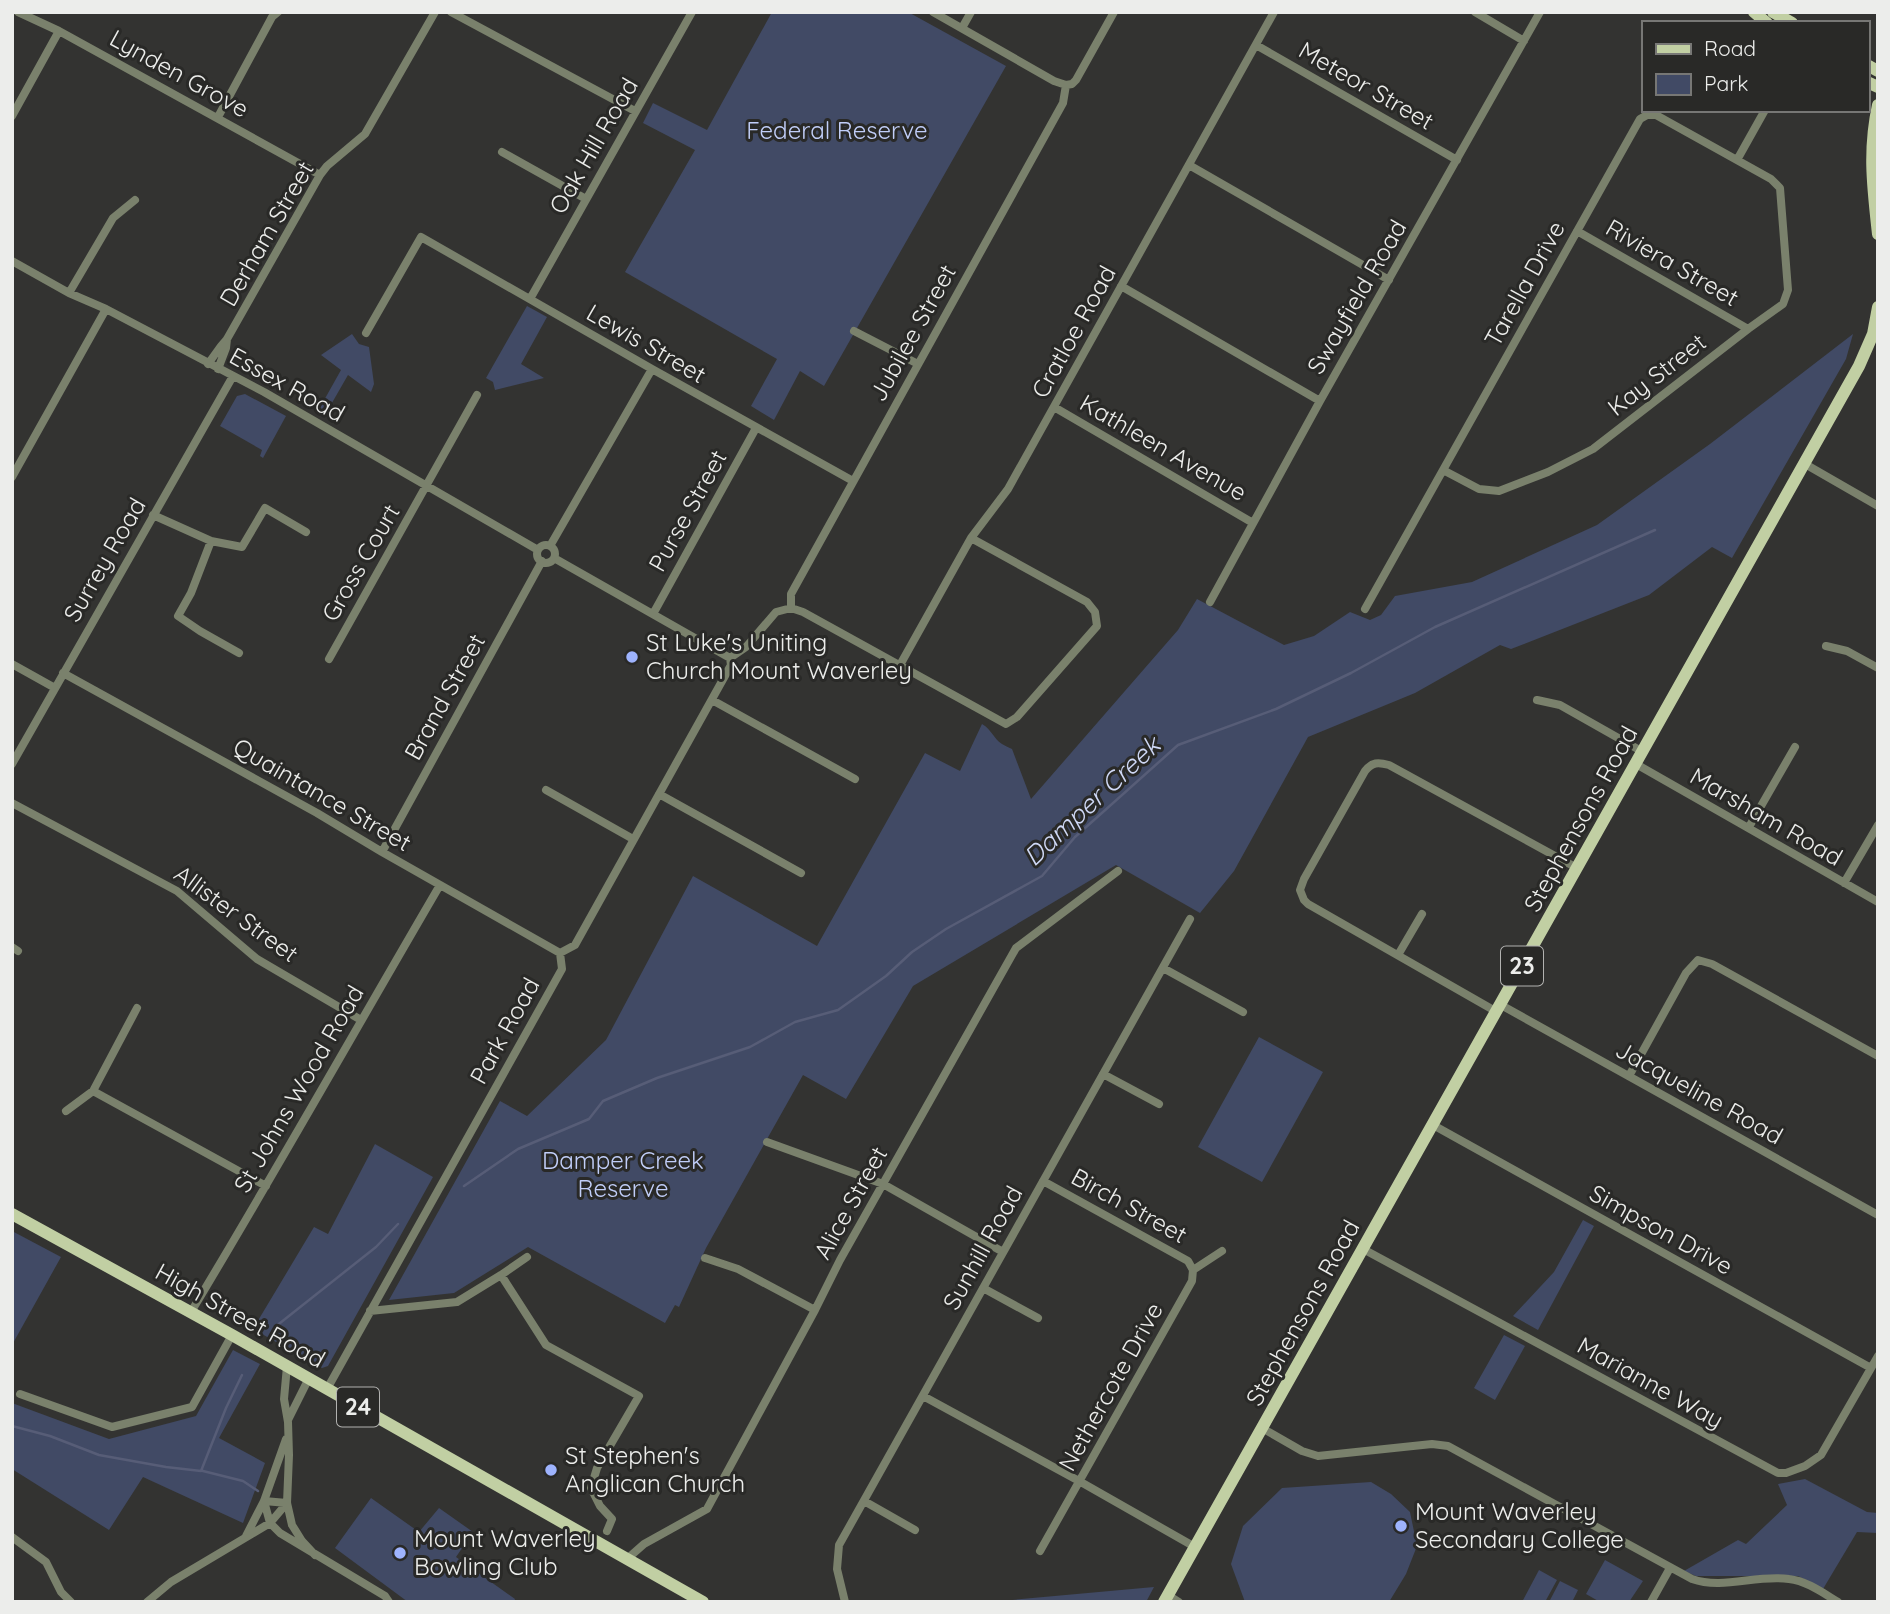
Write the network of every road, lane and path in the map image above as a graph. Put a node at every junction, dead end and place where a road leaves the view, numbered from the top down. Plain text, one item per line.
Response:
1 (18, 12) edge
2 (278, 12) edge
3 (435, 12) edge
4 (451, 12) edge
5 (692, 12) edge
6 (933, 12) edge
7 (971, 12) edge
8 (1114, 12) edge
9 (1274, 12) edge
10 (1475, 12) edge
11 (1540, 12) edge
12 (1773, 12) edge
13 (1789, 21) edge
14 (962, 28) junction
15 (60, 31) junction
16 (1524, 41) junction
17 (1256, 45) junction
18 (1066, 85) junction
19 (1878, 105) edge
20 (635, 111) junction
21 (1764, 112) edge
22 (12, 116) edge
23 (218, 117) junction
24 (502, 152) dead end
25 (1457, 160) junction
26 (1737, 160) junction
27 (1189, 165) junction
28 (320, 175) junction
29 (1780, 188) joint
30 (586, 199) junction
31 (135, 200) dead end
32 (1577, 231) junction
33 (1878, 234) edge
34 (12, 261) edge
35 (1389, 280) junction
36 (1121, 286) junction
37 (69, 293) junction
38 (530, 299) junction
39 (1878, 307) edge
40 (106, 309) junction
41 (1748, 329) junction
42 (854, 331) dead end
43 (366, 332) dead end
44 (1875, 334) edge
45 (228, 340) junction
46 (208, 364) junction
47 (918, 364) junction
48 (218, 369) junction
49 (652, 369) junction
50 (233, 376) junction
51 (477, 395) dead end
52 (1320, 401) junction
53 (1054, 407) junction
54 (757, 428) junction
55 (1805, 464) junction
56 (1443, 470) junction
57 (12, 477) edge
58 (853, 481) junction
59 (426, 487) junction
60 (1878, 506) edge
61 (153, 515) junction
62 (1253, 523) junction
63 (306, 532) dead end
64 (971, 538) junction
65 (211, 541) junction
66 (550, 546) junction
67 (538, 550) junction
68 (554, 558) junction
69 (542, 561) junction
70 (1210, 602) dead end
71 (791, 608) junction
72 (1365, 609) dead end
73 (653, 614) junction
74 (1826, 646) dead end
75 (239, 653) dead end
76 (730, 658) junction
77 (328, 659) dead end
78 (12, 664) edge
79 (900, 665) junction
80 (1878, 668) edge
81 (63, 673) junction
82 (55, 688) junction
83 (712, 700) junction
84 (1537, 701) dead end
85 (1795, 747) dead end
86 (1643, 752) junction
87 (12, 764) edge
88 (1636, 764) junction
89 (855, 779) dead end
90 (546, 790) dead end
91 (659, 794) junction
92 (12, 803) edge
93 (1878, 825) edge
94 (1749, 827) junction
95 (633, 839) junction
96 (382, 852) junction
97 (1577, 868) junction
98 (1118, 871) dead end
99 (802, 873) dead end
100 (1844, 883) junction
101 (440, 885) junction
102 (1878, 902) edge
103 (1422, 914) dead end
104 (1190, 919) dead end
105 (560, 953) junction
106 (1398, 955) junction
107 (1163, 968) junction
108 (137, 1008) dead end
109 (1499, 1008) junction
110 (1243, 1012) dead end
111 (361, 1020) junction
112 (1878, 1056) edge
113 (1103, 1074) junction
114 (1629, 1076) junction
115 (93, 1091) junction
116 (1159, 1104) dead end
117 (66, 1111) dead end
118 (1433, 1125) junction
119 (767, 1142) dead end
120 (1043, 1181) junction
121 (883, 1184) junction
122 (266, 1186) junction
123 (12, 1214) edge
124 (1878, 1215) edge
125 (1363, 1249) junction
126 (1222, 1251) dead end
127 (1003, 1252) junction
128 (527, 1256) dead end
129 (705, 1258) dead end
130 (1193, 1270) junction
131 (502, 1275) junction
132 (983, 1288) junction
133 (815, 1310) junction
134 (370, 1311) junction
135 (191, 1312) junction
136 (1038, 1318) dead end
137 (232, 1335) junction
138 (1878, 1356) edge
139 (287, 1366) junction
140 (1871, 1368) junction
141 (309, 1378) junction
142 (327, 1389) junction
143 (20, 1394) dead end
144 (923, 1396) junction
145 (288, 1422) junction
146 (1262, 1428) junction
147 (287, 1437) junction
148 (1079, 1481) junction
149 (264, 1501) junction
150 (864, 1501) junction
151 (287, 1503) junction
152 (270, 1523) junction
153 (915, 1530) dead end
154 (607, 1531) dead end
155 (246, 1536) junction
156 (12, 1537) edge
157 (1195, 1547) junction
158 (1040, 1551) dead end
159 (315, 1555) junction
160 (627, 1559) junction
161 (1670, 1568) junction
162 (1170, 1600) edge
163 (71, 1602) edge
164 (147, 1602) edge
165 (389, 1602) edge
166 (703, 1602) edge
167 (845, 1602) edge
168 (1651, 1602) edge
169 (1838, 1602) edge

1 - 15 street, Lynden Grove
2 - 23 street
3 - 28 street, Derham Street
4 - 20 street
5 - 20 street, Oak Hill Road
6 - 14 street
7 - 14 street
8 - 18 street, Jubilee Street
9 - 17 street, Cratloe Road
10 - 16 street
11 - 16 street, Swayfield Road
12 - 13 main road
14 - 18 street
15 - 22 street
15 - 23 street, Lynden Grove
16 - 25 street, Swayfield Road
17 - 25 street, Meteor Street
17 - 27 street, Cratloe Road
18 - 47 street, Jubilee Street
19 - 33 main road
20 - 30 street, Oak Hill Road
21 - 26 street
23 - 28 street, Lynden Grove
24 - 30 street
25 - 35 street, Swayfield Road
26 - 29 street, Tarella Drive
26 - 32 street, Tarella Drive
27 - 35 street
27 - 36 street, Cratloe Road
28 - 45 street, Derham Street
29 - 41 street, Kay Street
30 - 38 street, Oak Hill Road
31 - 37 street
32 - 41 street, Riviera Street
32 - 56 street, Tarella Drive
34 - 37 street, Essex Road
35 - 52 street, Swayfield Road
36 - 52 street
36 - 53 street, Cratloe Road
37 - 40 street, Essex Road
38 - 43 street, Lewis Street
38 - 49 street, Lewis Street
39 - 44 main road, Stephensons Road / 23
40 - 46 street, Essex Road
40 - 57 street
41 - 56 street, Kay Street
42 - 47 street
44 - 55 main road, Stephensons Road / 23
45 - 46 street, Derham Street
45 - 48 street, Derham Street
46 - 48 street, Essex Road
47 - 58 street, Jubilee Street
48 - 50 street, Essex Road
49 - 54 street, Lewis Street
49 - 66 street
50 - 59 street, Essex Road
50 - 61 street, Surrey Road
51 - 59 street, Gross Court
52 - 62 street, Swayfield Road
53 - 62 street, Kathleen Avenue
53 - 64 street, Cratloe Road
54 - 58 street, Lewis Street
54 - 73 street, Purse Street
55 - 60 street
55 - 86 main road, Stephensons Road / 23
56 - 72 street, Tarella Drive
58 - 71 street, Jubilee Street
59 - 67 street, Essex Road
59 - 77 street, Gross Court
61 - 65 street
61 - 81 street, Surrey Road
62 - 70 street, Swayfield Road
63 - 65 street
64 - 79 street, Cratloe Road
64 - 79 street
65 - 75 street
66 - 67 street
66 - 68 street
67 - 69 street
68 - 69 street
68 - 73 street
69 - 96 street, Brand Street
71 - 76 street
71 - 79 street
73 - 76 street
74 - 80 street
76 - 83 street, Park Road
78 - 82 street
81 - 82 street, Surrey Road
81 - 96 street, Quaintance Street
82 - 87 street, Surrey Road
83 - 89 street
83 - 91 street, Park Road
84 - 86 street
85 - 94 street
86 - 88 main road, Stephensons Road / 23
88 - 94 street, Marsham Road
88 - 97 main road, Stephensons Road / 23
90 - 95 street
91 - 95 street, Park Road
91 - 99 street
92 - 111 street, Allister Street
93 - 100 street
94 - 100 street, Marsham Road
95 - 105 street, Park Road
96 - 101 street, Quaintance Street
97 - 106 street, Jacqueline Road
97 - 109 main road, Stephensons Road / 23
98 - 121 street, Alice Street
100 - 102 street, Marsham Road
101 - 105 street, Quaintance Street
101 - 111 street, St Johns Wood Road
103 - 106 street
104 - 107 street, Sunhill Road
105 - 134 street, Park Road
106 - 109 street, Jacqueline Road
107 - 110 street
107 - 113 street, Sunhill Road
108 - 115 street
109 - 114 street, Jacqueline Road
109 - 118 main road, Stephensons Road / 23
111 - 122 street, St Johns Wood Road
112 - 114 street
113 - 116 street
113 - 120 street, Sunhill Road
114 - 124 street, Jacqueline Road
115 - 117 street
115 - 122 street
118 - 125 main road, Stephensons Road / 23
118 - 140 street, Simpson Drive
119 - 121 street
120 - 127 street, Sunhill Road
120 - 130 street, Birch Street
121 - 127 street
121 - 133 street, Alice Street
122 - 135 street, St Johns Wood Road
123 - 135 main road, High Street Road / 24
125 - 140 street, Marianne Way
125 - 146 main road, Stephensons Road / 23
126 - 130 street
127 - 132 street, Sunhill Road
128 - 131 street
129 - 133 street
130 - 148 street, Nethercote Drive
131 - 134 street
131 - 154 street
132 - 136 street
132 - 144 street, Sunhill Road
133 - 160 street, Alice Street
134 - 142 street, Park Road
135 - 137 main road, High Street Road / 24
137 - 139 main road, High Street Road / 24
137 - 143 street
138 - 140 street, Marianne Way
139 - 141 main road, High Street Road / 24
139 - 145 street
141 - 142 main road, High Street Road / 24
141 - 145 street
142 - 160 main road, High Street Road / 24
144 - 148 street
144 - 150 street, Sunhill Road
145 - 147 street
146 - 157 main road, Stephensons Road / 23
146 - 161 street
147 - 149 street
147 - 151 street
148 - 157 street
148 - 158 street, Nethercote Drive
149 - 151 street
149 - 152 street
149 - 155 street
150 - 153 street
150 - 167 street, Sunhill Road
151 - 152 street
151 - 159 street
152 - 155 street
152 - 159 street
155 - 164 street
156 - 163 street
157 - 162 main road, Stephensons Road / 23
159 - 165 street
160 - 166 main road, High Street Road / 24
161 - 168 street
161 - 169 street

